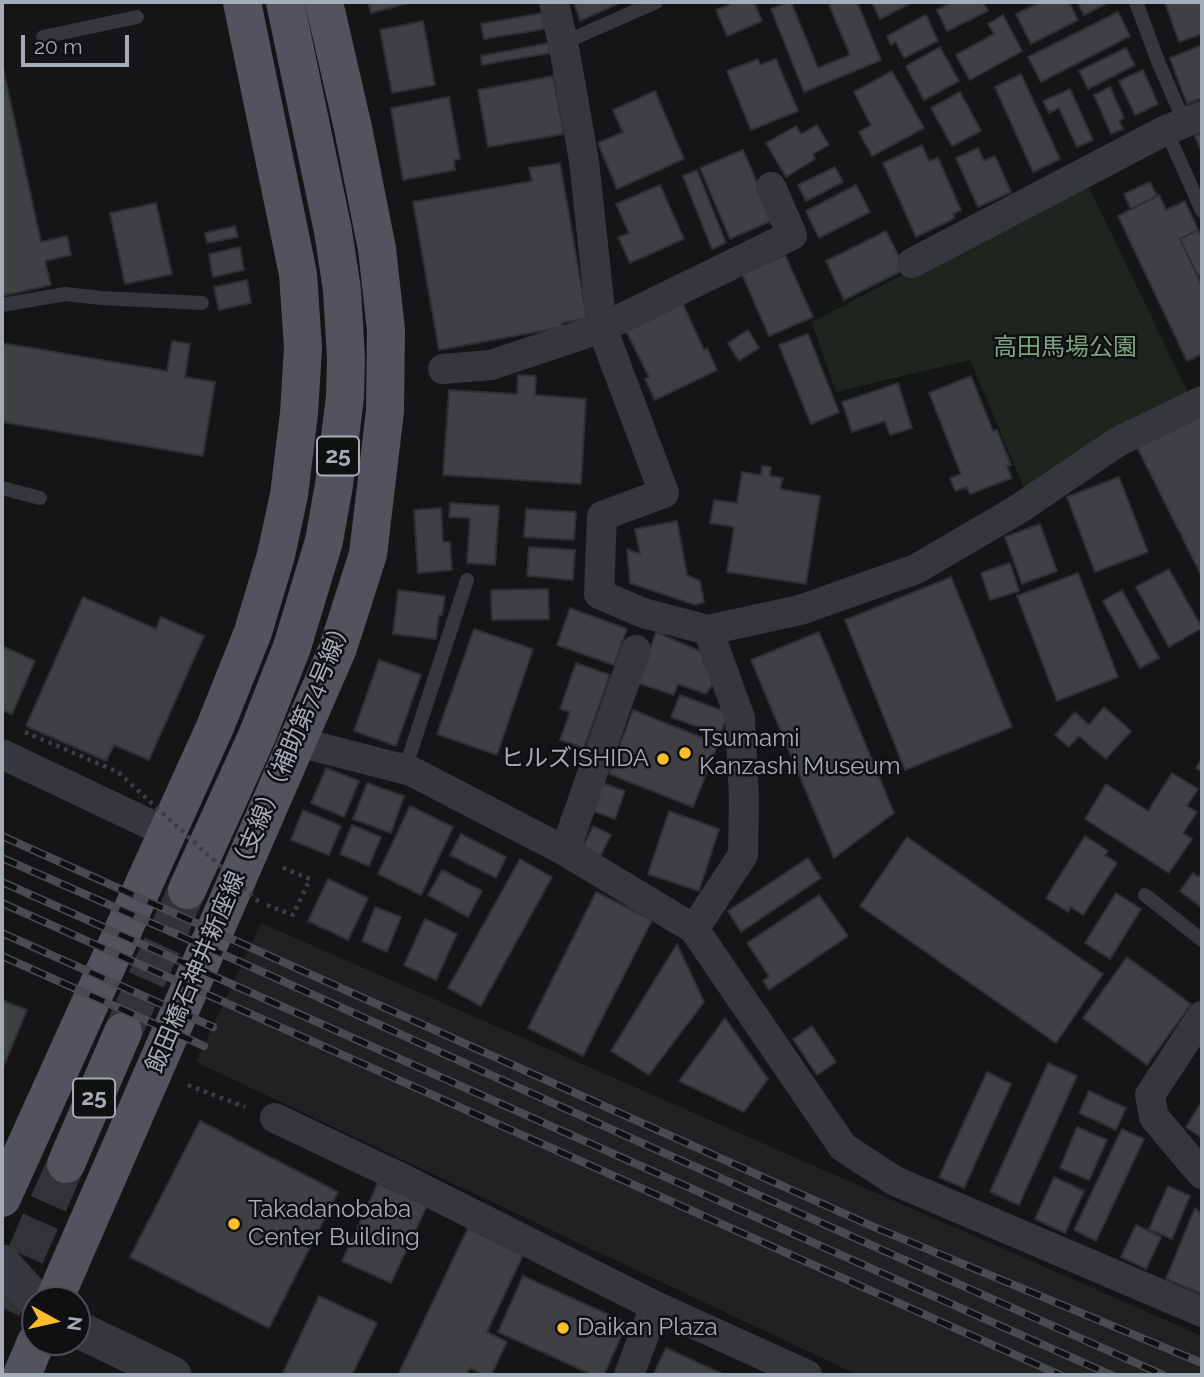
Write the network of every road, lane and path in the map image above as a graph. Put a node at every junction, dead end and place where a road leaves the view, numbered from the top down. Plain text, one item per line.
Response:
1 (242, 2) edge
2 (285, 2) edge
3 (324, 2) edge
4 (554, 2) edge
5 (656, 2) edge
6 (1136, 2) edge
7 (137, 17) dead end
8 (43, 37) dead end
9 (563, 43) junction
10 (1184, 122) edge
11 (771, 187) dead end
12 (1202, 211) edge
13 (912, 262) dead end
14 (202, 303) dead end
15 (2, 305) edge
16 (602, 328) junction
17 (443, 369) dead end
18 (1202, 401) edge
19 (2, 488) edge
20 (40, 498) dead end
21 (467, 580) dead end
22 (708, 630) junction
23 (636, 650) dead end
24 (25, 732) dead end
25 (298, 742) junction
26 (2, 754) edge
27 (404, 769) junction
28 (166, 832) junction
29 (565, 851) junction
30 (271, 862) dead end
31 (187, 890) tunnel mouth
32 (1145, 895) dead end
33 (694, 929) junction
34 (1202, 940) edge
35 (1202, 1017) edge
36 (123, 1032) tunnel mouth
37 (187, 1084) dead end
38 (275, 1118) joint
39 (66, 1164) tunnel mouth
40 (1202, 1174) edge
41 (2, 1198) edge
42 (2, 1263) edge
43 (23, 1286) edge
44 (60, 1286) edge
45 (655, 1306) junction
46 (1202, 1312) edge
47 (91, 1336) edge
48 (30, 1356) edge
49 (22, 1375) edge
50 (173, 1375) edge
51 (629, 1375) edge
52 (807, 1375) edge

1 - 28 main road, 25
2 - 31 main road, 飯田橋石神井新座線（支線）（補助第74号線） / 25
3 - 25 main road, 飯田橋石神井新座線（支線）（補助第74号線） / 25
4 - 9 street
5 - 9 lane
6 - 10 lane
7 - 8 lane
9 - 16 street
10 - 12 lane
10 - 13 street
11 - 16 street
14 - 15 lane
16 - 17 street
16 - 22 street
18 - 22 street
19 - 20 lane
21 - 27 lane
22 - 33 street
23 - 29 street
24 - 30 path, bridge
25 - 27 street
25 - 44 main road, 飯田橋石神井新座線（支線）（補助第74号線） / 25
26 - 28 street
27 - 29 street
28 - 41 main road, 25
29 - 33 street
32 - 34 lane
33 - 46 street
35 - 40 street
36 - 39 main road, 飯田橋石神井新座線（支線）（補助第74号線） / 25
37 - 38 path
38 - 45 street
42 - 43 street
45 - 51 street
45 - 52 street
47 - 50 street
48 - 49 main road

